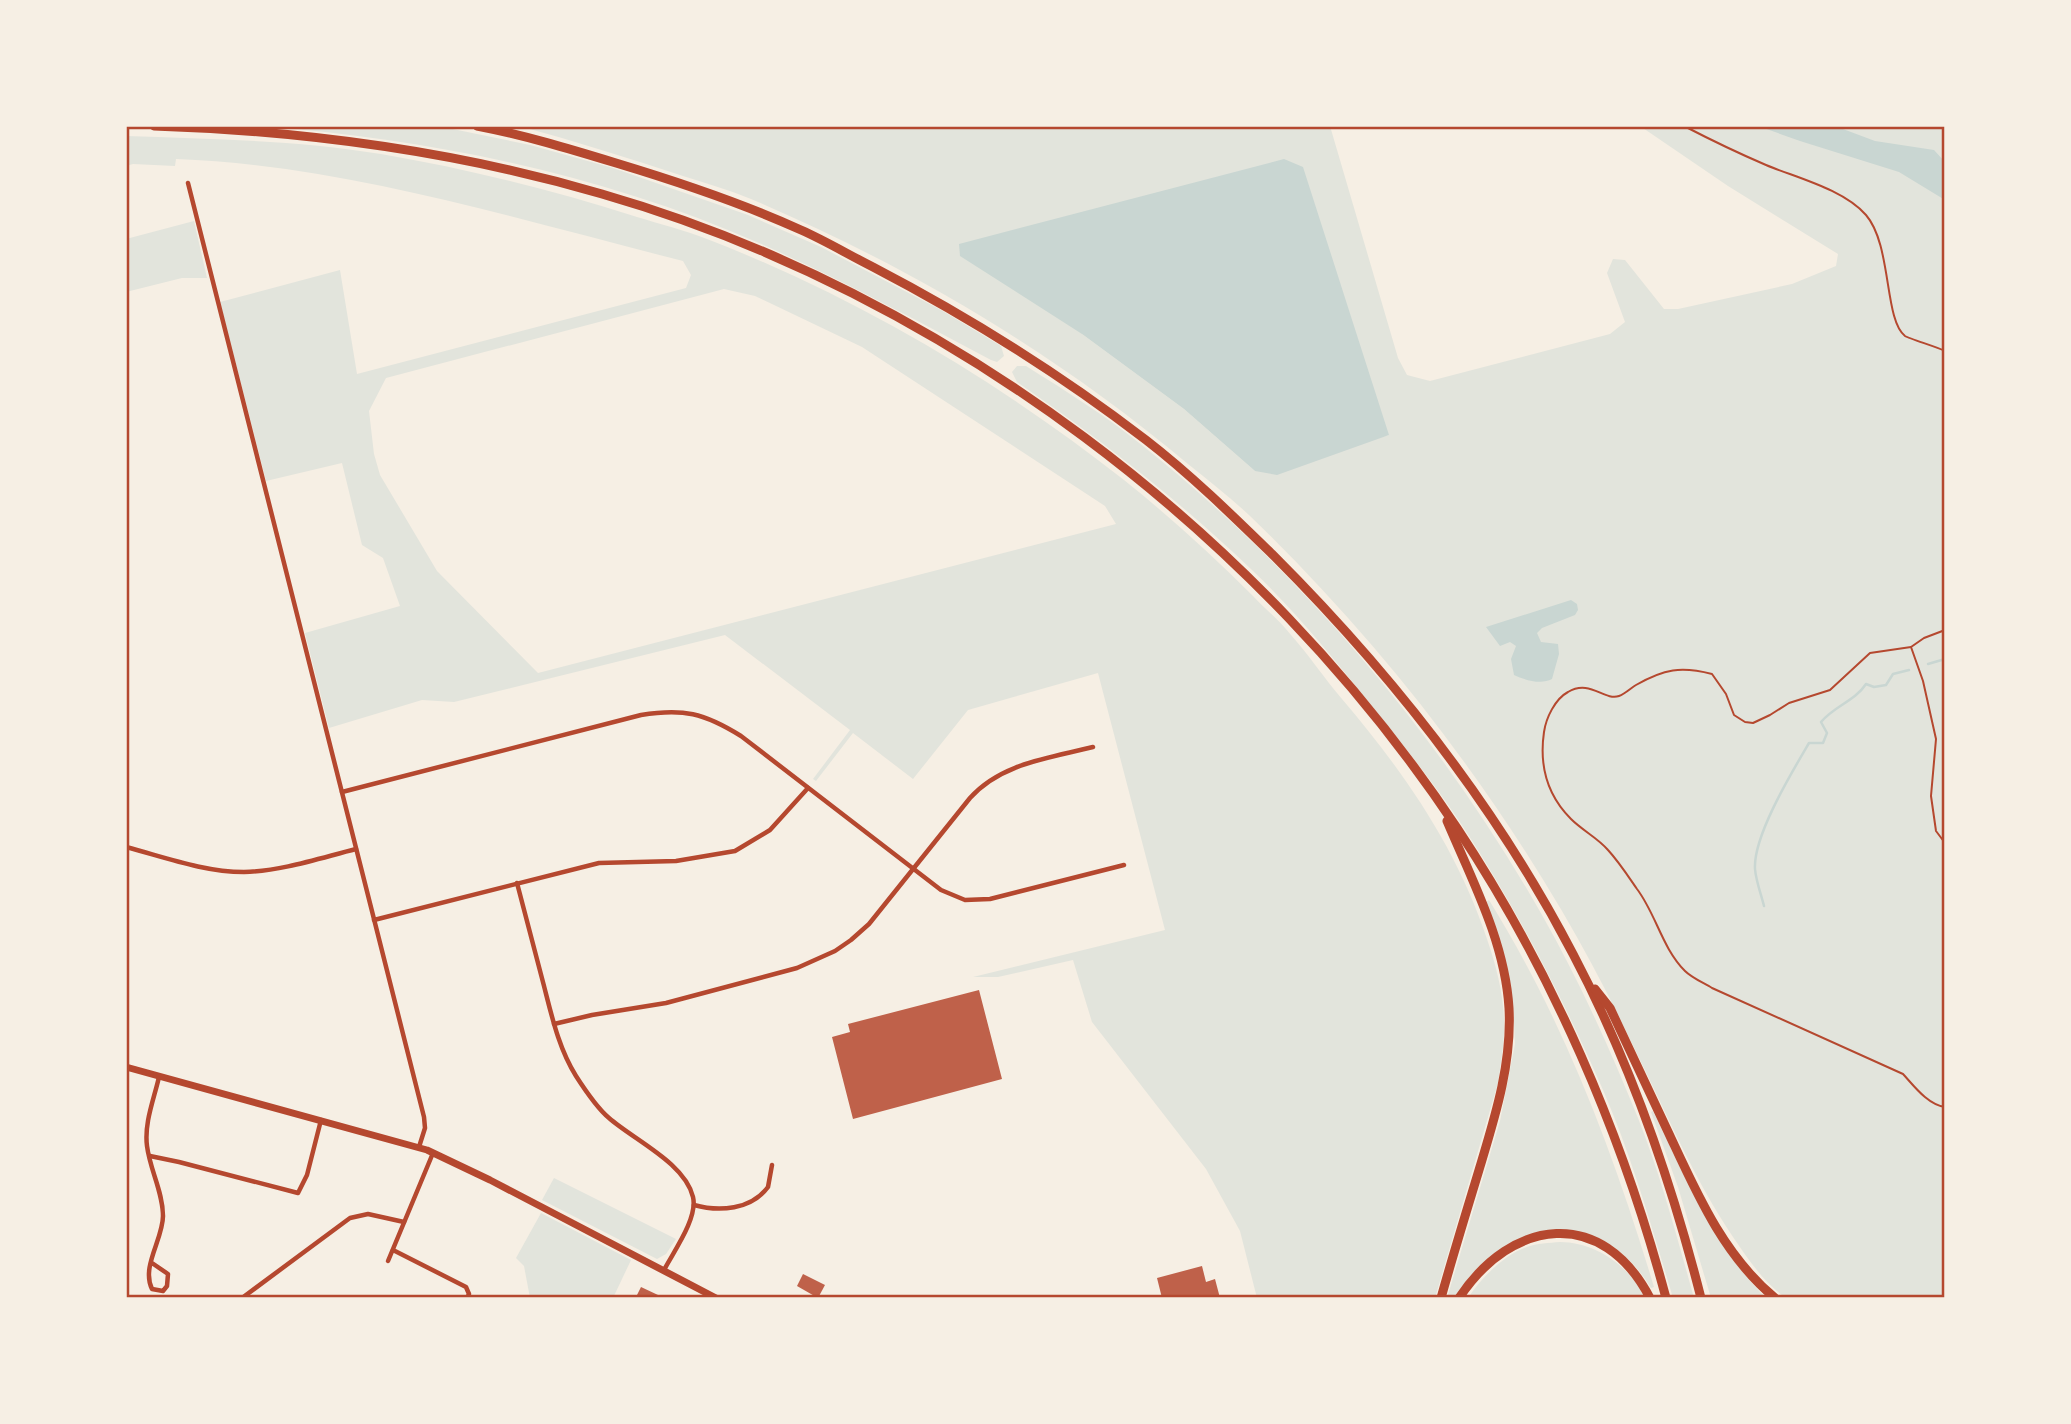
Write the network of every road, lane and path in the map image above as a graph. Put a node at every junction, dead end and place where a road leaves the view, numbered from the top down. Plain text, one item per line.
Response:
1 (154, 126) edge
2 (477, 126) edge
3 (1684, 126) edge
4 (188, 183) dead end
5 (1945, 351) edge
6 (1945, 630) edge
7 (1911, 647) junction
8 (1093, 747) dead end
9 (808, 788) junction
10 (342, 792) junction
11 (1441, 806) junction
12 (1945, 843) edge
13 (126, 847) edge
14 (356, 849) junction
15 (1124, 865) dead end
16 (914, 870) junction
17 (517, 883) junction
18 (374, 920) junction
19 (1583, 974) junction
20 (554, 1024) junction
21 (126, 1067) edge
22 (160, 1076) junction
23 (1945, 1107) edge
24 (321, 1120) junction
25 (419, 1148) junction
26 (433, 1153) junction
27 (150, 1156) junction
28 (772, 1165) dead end
29 (694, 1205) junction
30 (404, 1222) junction
31 (393, 1250) junction
32 (388, 1261) dead end
33 (152, 1263) junction
34 (664, 1270) junction
35 (242, 1298) edge
36 (467, 1298) edge
37 (716, 1298) edge
38 (1441, 1298) edge
39 (1459, 1298) edge
40 (1650, 1298) edge
41 (1666, 1298) edge
42 (1701, 1298) edge
43 (1775, 1298) edge

1 - 11 highway
2 - 19 highway
3 - 5 path
4 - 10 street
6 - 7 path
7 - 12 path
7 - 23 path
8 - 16 street
9 - 10 street
9 - 16 street
9 - 17 street
10 - 14 street
11 - 38 highway
11 - 41 highway
13 - 14 street
14 - 18 street
15 - 16 street
16 - 20 street
17 - 18 street
17 - 20 street
18 - 25 street
19 - 42 highway
19 - 43 highway
20 - 29 street
21 - 22 main road
22 - 24 main road
22 - 27 street
24 - 25 main road
24 - 27 street
25 - 26 main road
26 - 30 street
26 - 34 main road
27 - 33 street
28 - 29 street
29 - 34 street
30 - 31 street
30 - 35 street
31 - 32 street
31 - 36 street
33 - 33 street
34 - 37 main road
39 - 40 highway

